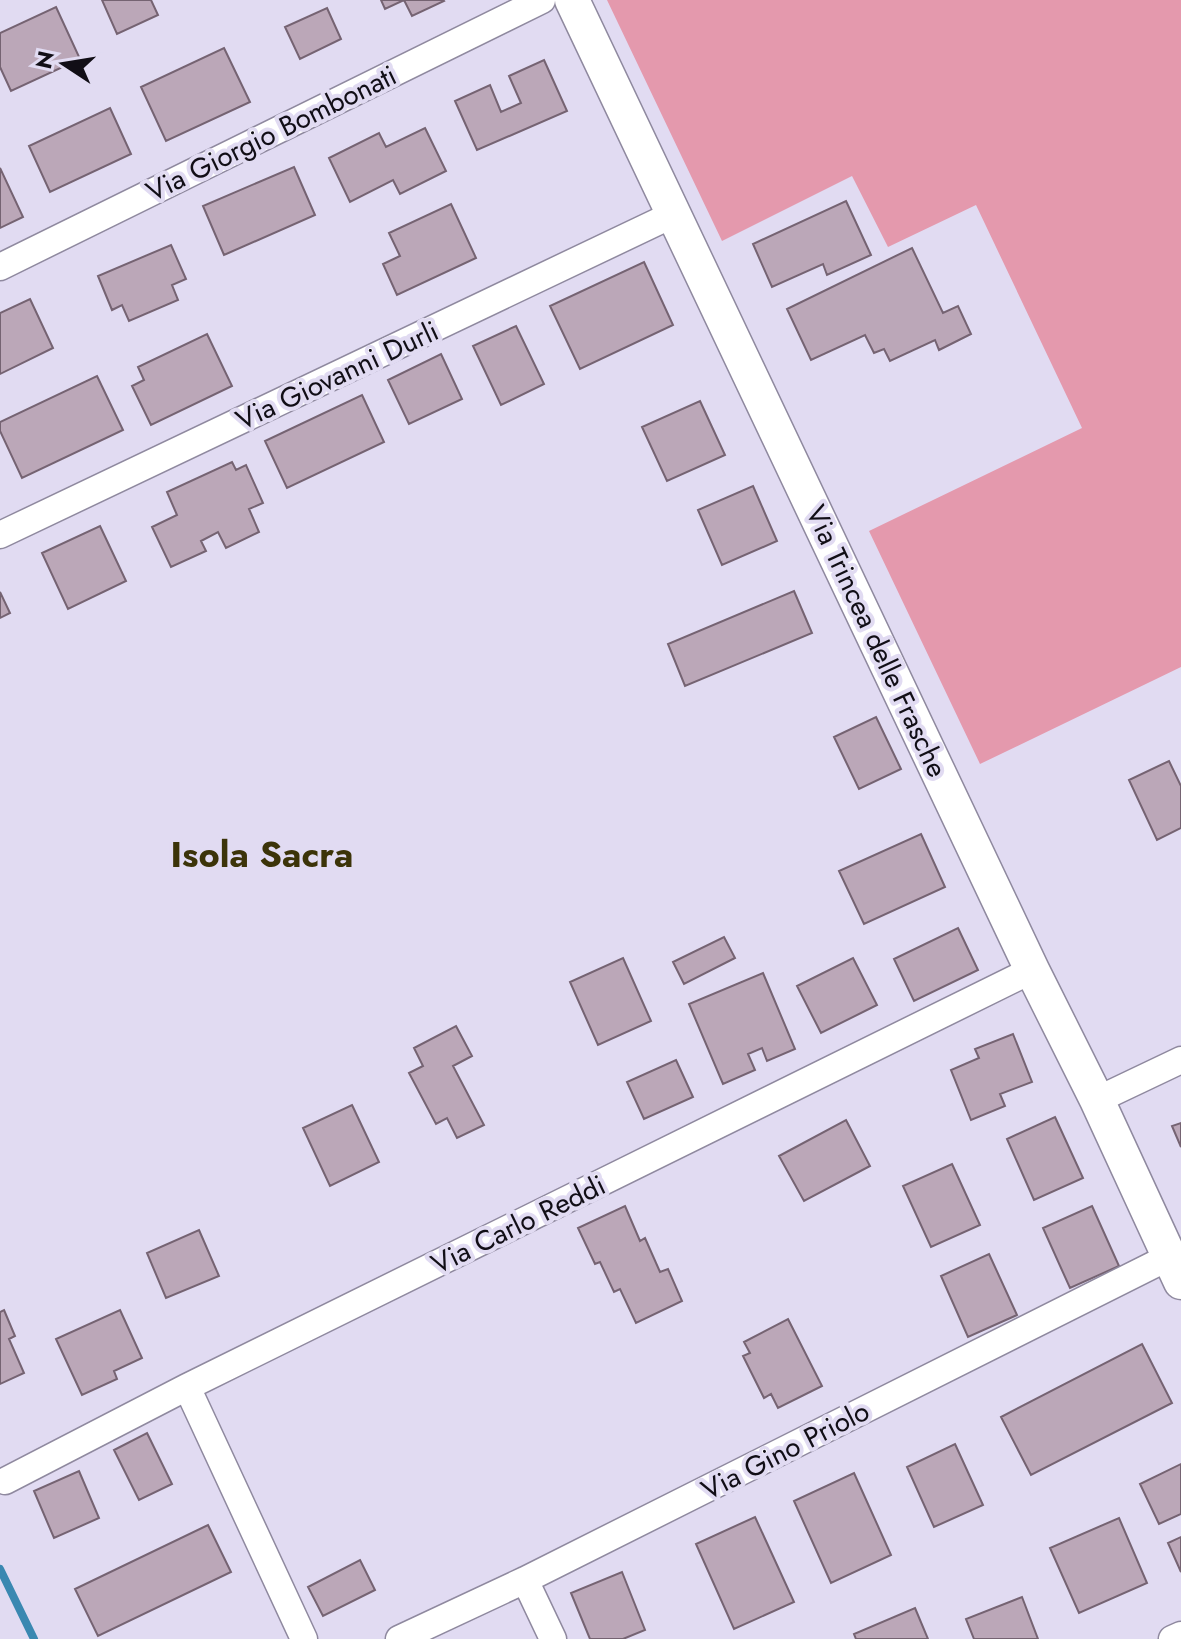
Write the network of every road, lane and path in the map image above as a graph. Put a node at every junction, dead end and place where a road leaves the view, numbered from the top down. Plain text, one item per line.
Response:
1 (542, 0) edge
2 (572, 0) edge
3 (674, 214) junction
4 (0, 267) edge
5 (0, 535) edge
6 (1032, 970) junction
7 (1181, 1060) edge
8 (1097, 1100) junction
9 (1175, 1270) edge
10 (187, 1387) junction
11 (5, 1481) dead end
12 (525, 1580) junction
13 (1181, 1635) edge
14 (304, 1639) edge
15 (399, 1639) edge
16 (553, 1639) edge
17 (1172, 1639) edge

1 - 4 street, Via Giorgio Bombonati
2 - 3 street, Via Trincea delle Frasche
3 - 5 street, Via Giovanni Durli
3 - 6 street, Via Trincea delle Frasche
6 - 8 street, Via Trincea delle Frasche
6 - 10 street, Via Carlo Reddi
7 - 8 street
8 - 9 street, Via Trincea delle Frasche
9 - 12 street, Via Gino Priolo
10 - 11 street, Via Carlo Reddi
10 - 14 street
12 - 15 street, Via Gino Priolo
12 - 16 street
13 - 17 street

